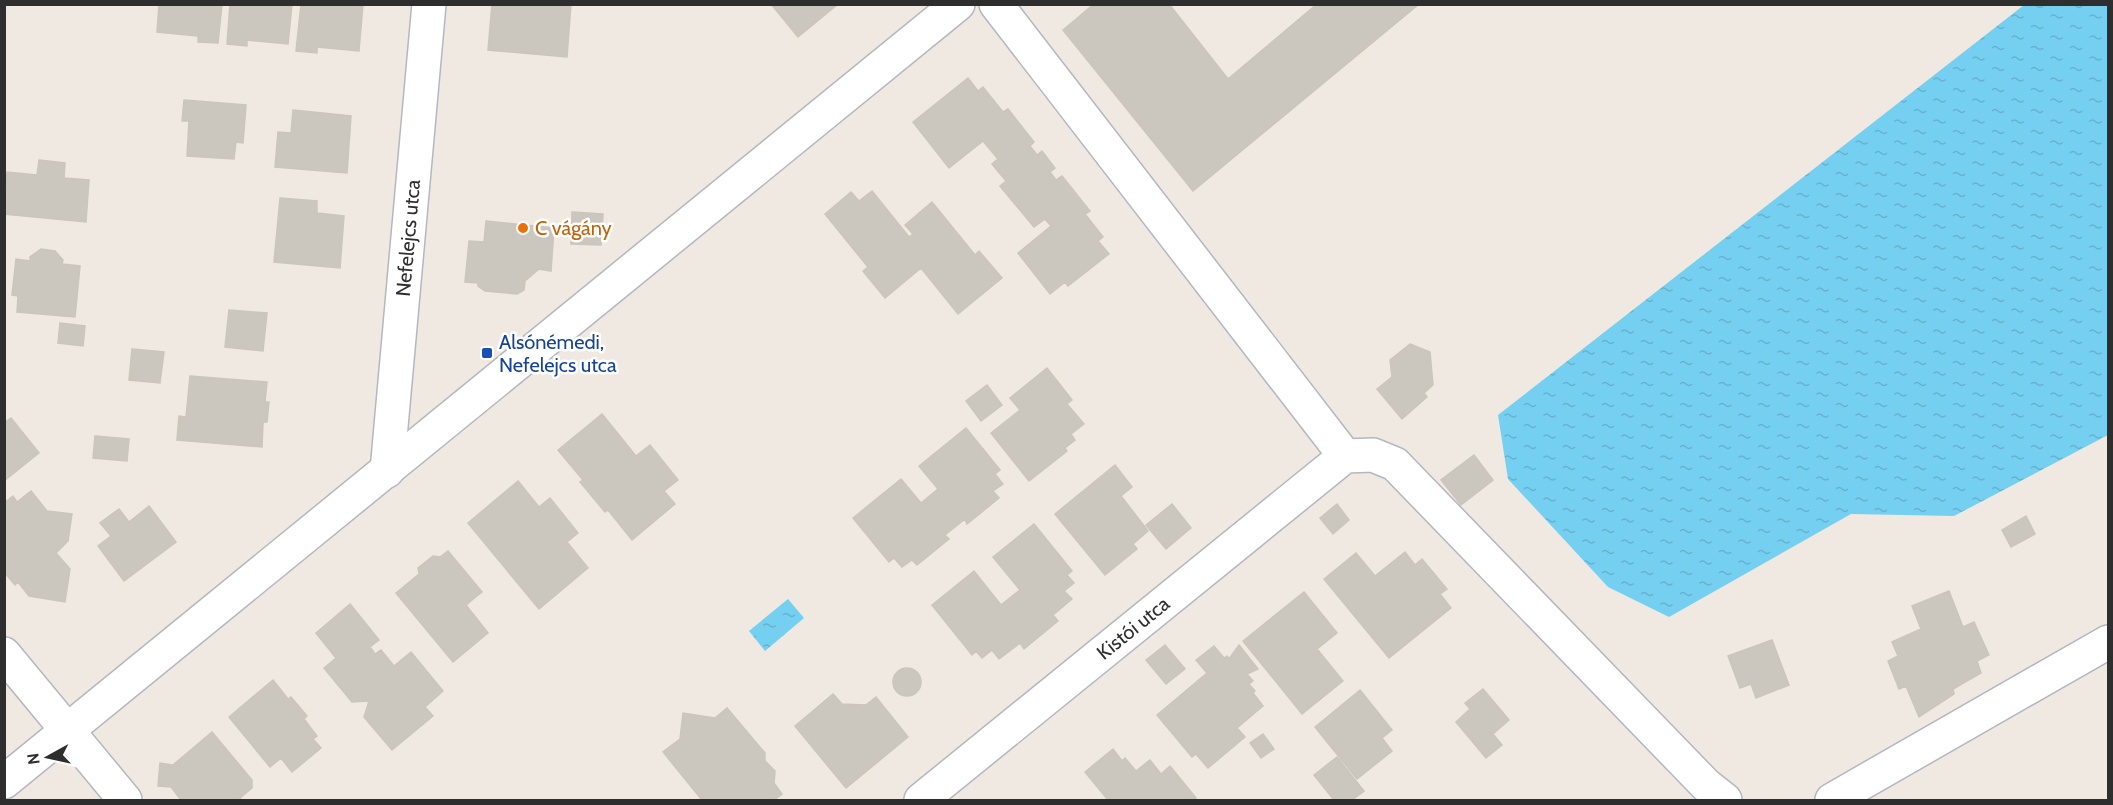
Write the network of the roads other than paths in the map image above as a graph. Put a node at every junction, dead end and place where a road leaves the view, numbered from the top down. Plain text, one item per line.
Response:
1 (429, 4) edge
2 (958, 4) edge
3 (996, 4) edge
4 (1345, 456) junction
5 (387, 471) junction
6 (2109, 642) edge
7 (4, 654) edge
8 (68, 730) junction
9 (4, 782) edge
10 (125, 801) edge
11 (921, 801) edge
12 (1725, 801) edge
13 (1832, 801) edge

1 - 5 street, Nefelejcs utca
2 - 5 street
3 - 4 street
4 - 11 street, Kistói utca
4 - 12 street
5 - 8 street
6 - 13 street
7 - 8 street
8 - 9 street
8 - 10 street

